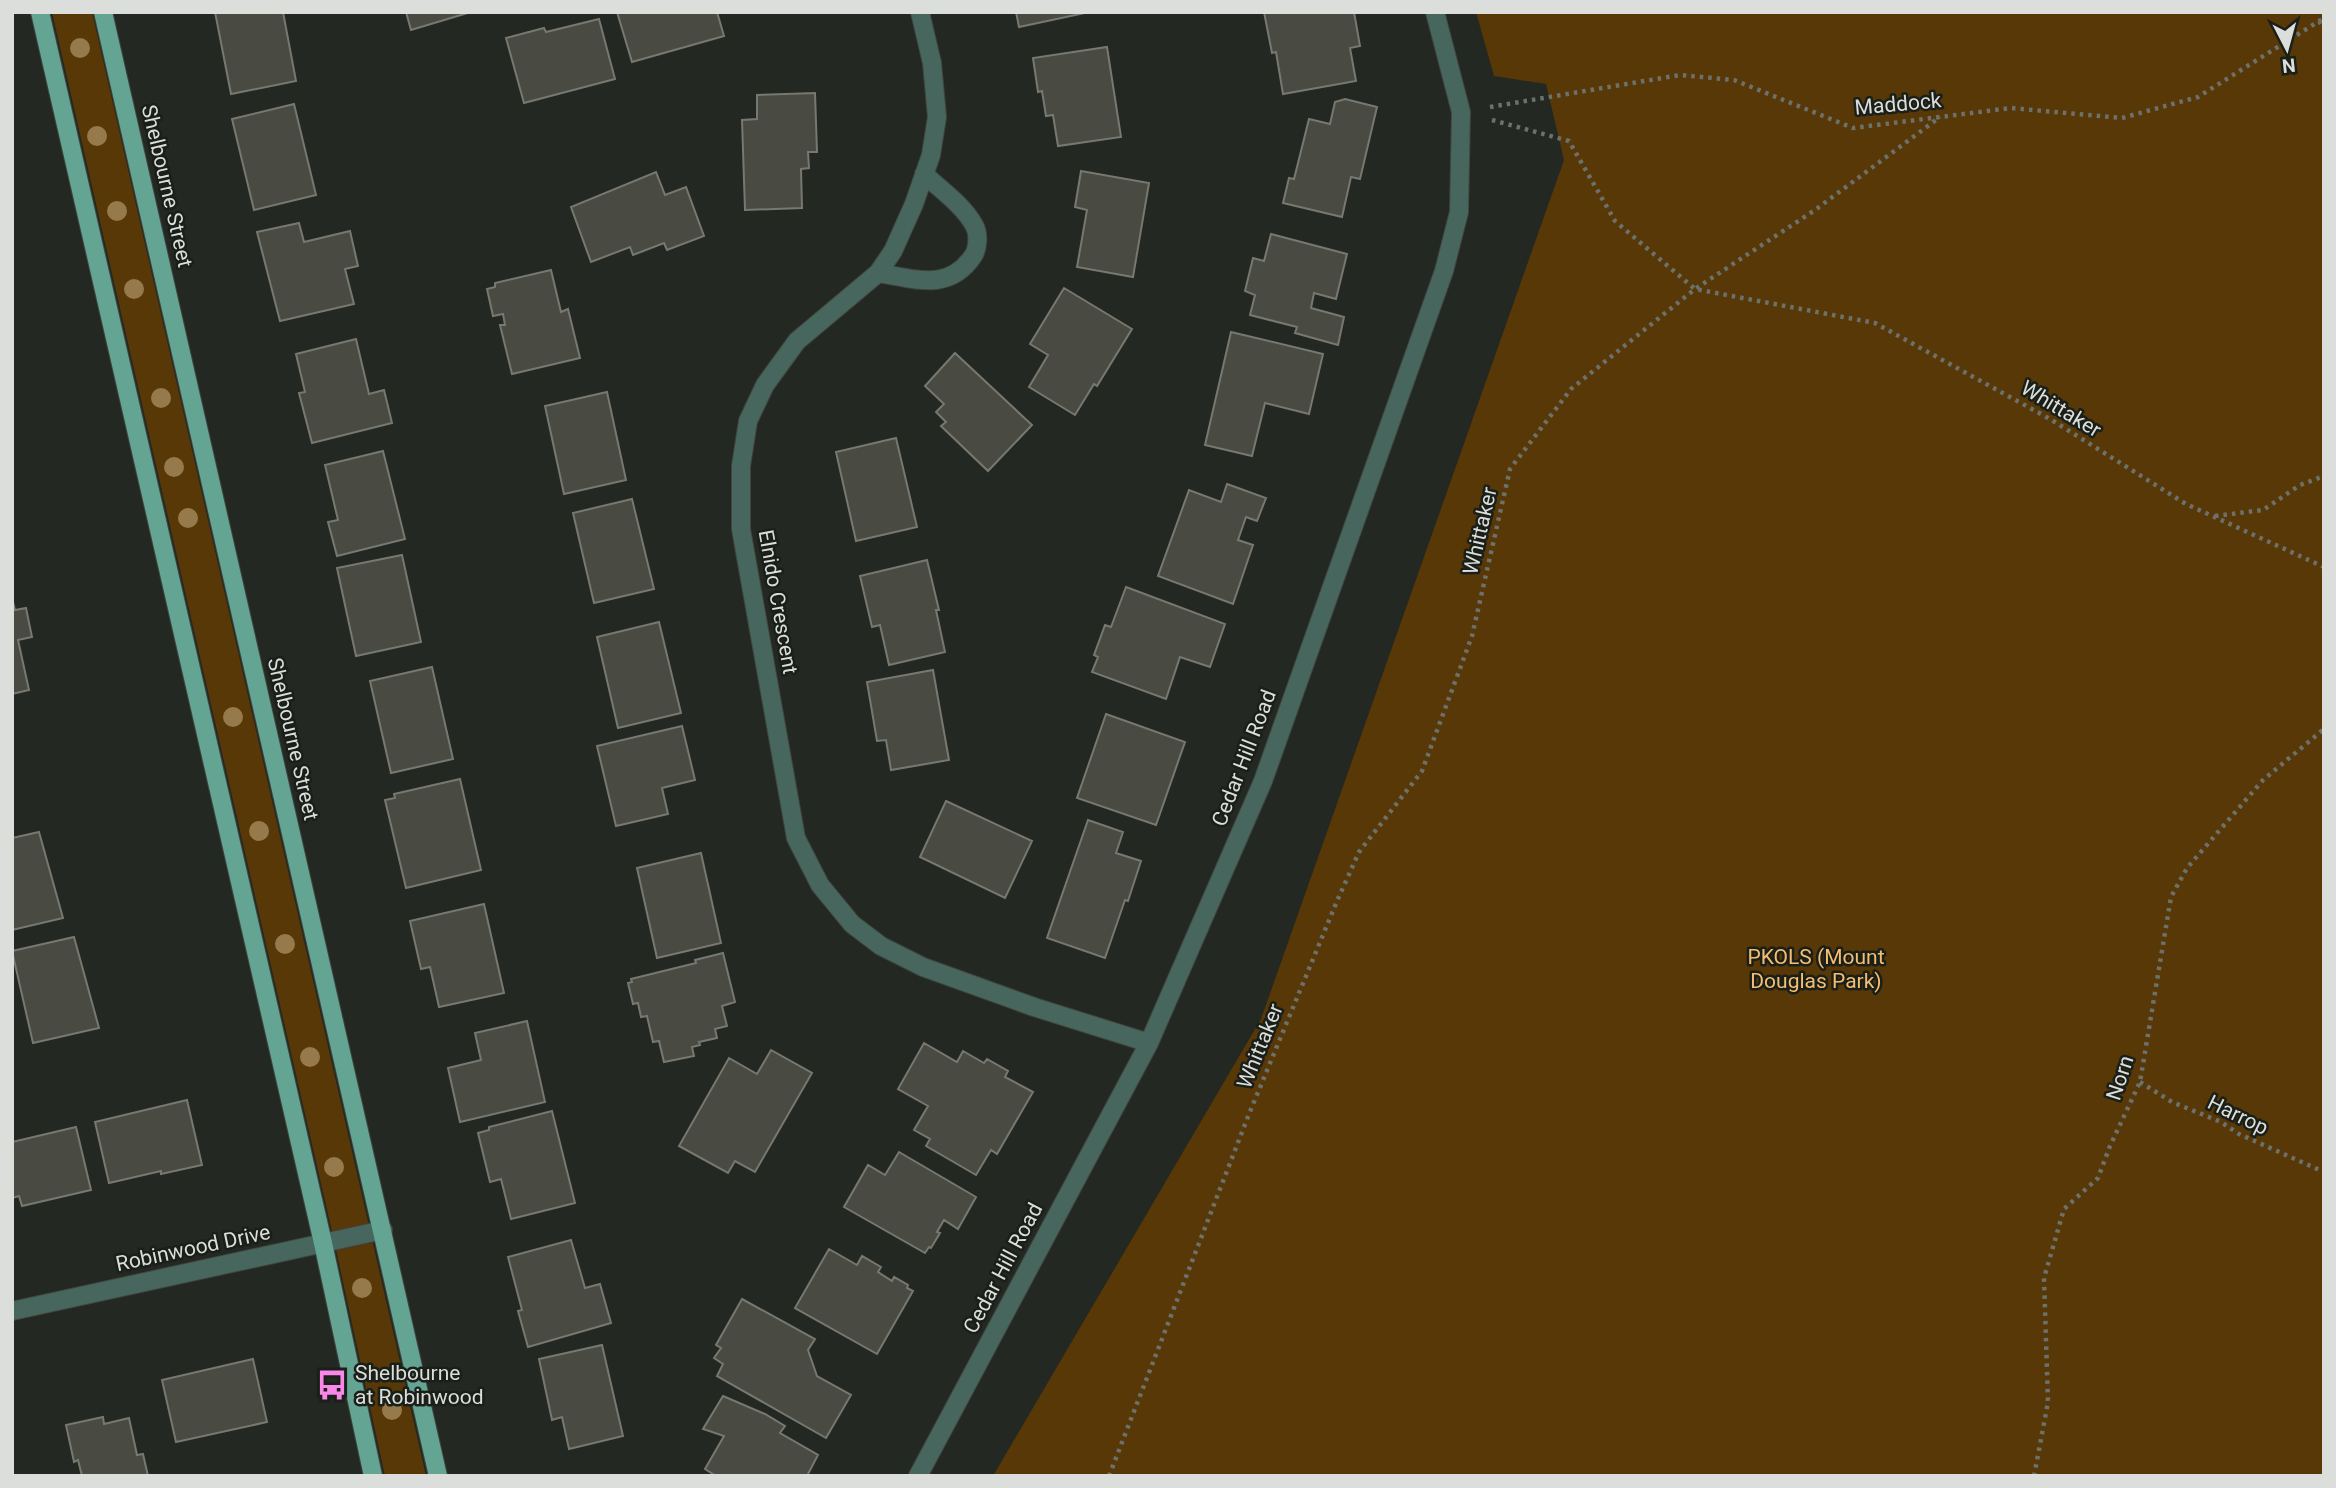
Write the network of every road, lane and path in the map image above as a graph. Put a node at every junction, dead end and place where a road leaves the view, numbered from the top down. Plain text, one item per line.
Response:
1 (40, 12) edge
2 (103, 12) edge
3 (920, 12) edge
4 (1435, 12) edge
5 (2321, 19) edge
6 (2324, 28) edge
7 (1461, 112) junction
8 (1940, 117) junction
9 (924, 174) junction
10 (878, 273) junction
11 (1695, 289) junction
12 (2324, 476) edge
13 (2212, 516) junction
14 (2324, 567) edge
15 (2324, 729) edge
16 (1149, 1043) junction
17 (2140, 1083) junction
18 (2324, 1171) edge
19 (383, 1230) junction
20 (323, 1243) junction
21 (12, 1311) edge
22 (373, 1476) edge
23 (438, 1476) edge
24 (918, 1476) edge
25 (1109, 1476) edge
26 (2034, 1476) edge

1 - 20 main road
2 - 19 main road, Shelbourne Street
3 - 9 street, Elnido Crescent
4 - 7 street, Cedar Hill Road
5 - 6 path
5 - 8 path, Maddock
7 - 8 path, Maddock
7 - 11 path
7 - 16 street, Cedar Hill Road
8 - 11 path
9 - 10 street, Elnido Crescent
9 - 10 street
10 - 16 street, Elnido Crescent
11 - 13 path, Whittaker
11 - 25 path, Whittaker
12 - 13 path
13 - 14 path, Whittaker
15 - 17 path, Norn
16 - 24 street, Cedar Hill Road
17 - 18 path, Harrop
17 - 26 path, Norn
19 - 20 street, Robinwood Drive
19 - 23 main road, Shelbourne Street
20 - 21 street, Robinwood Drive
20 - 22 main road

